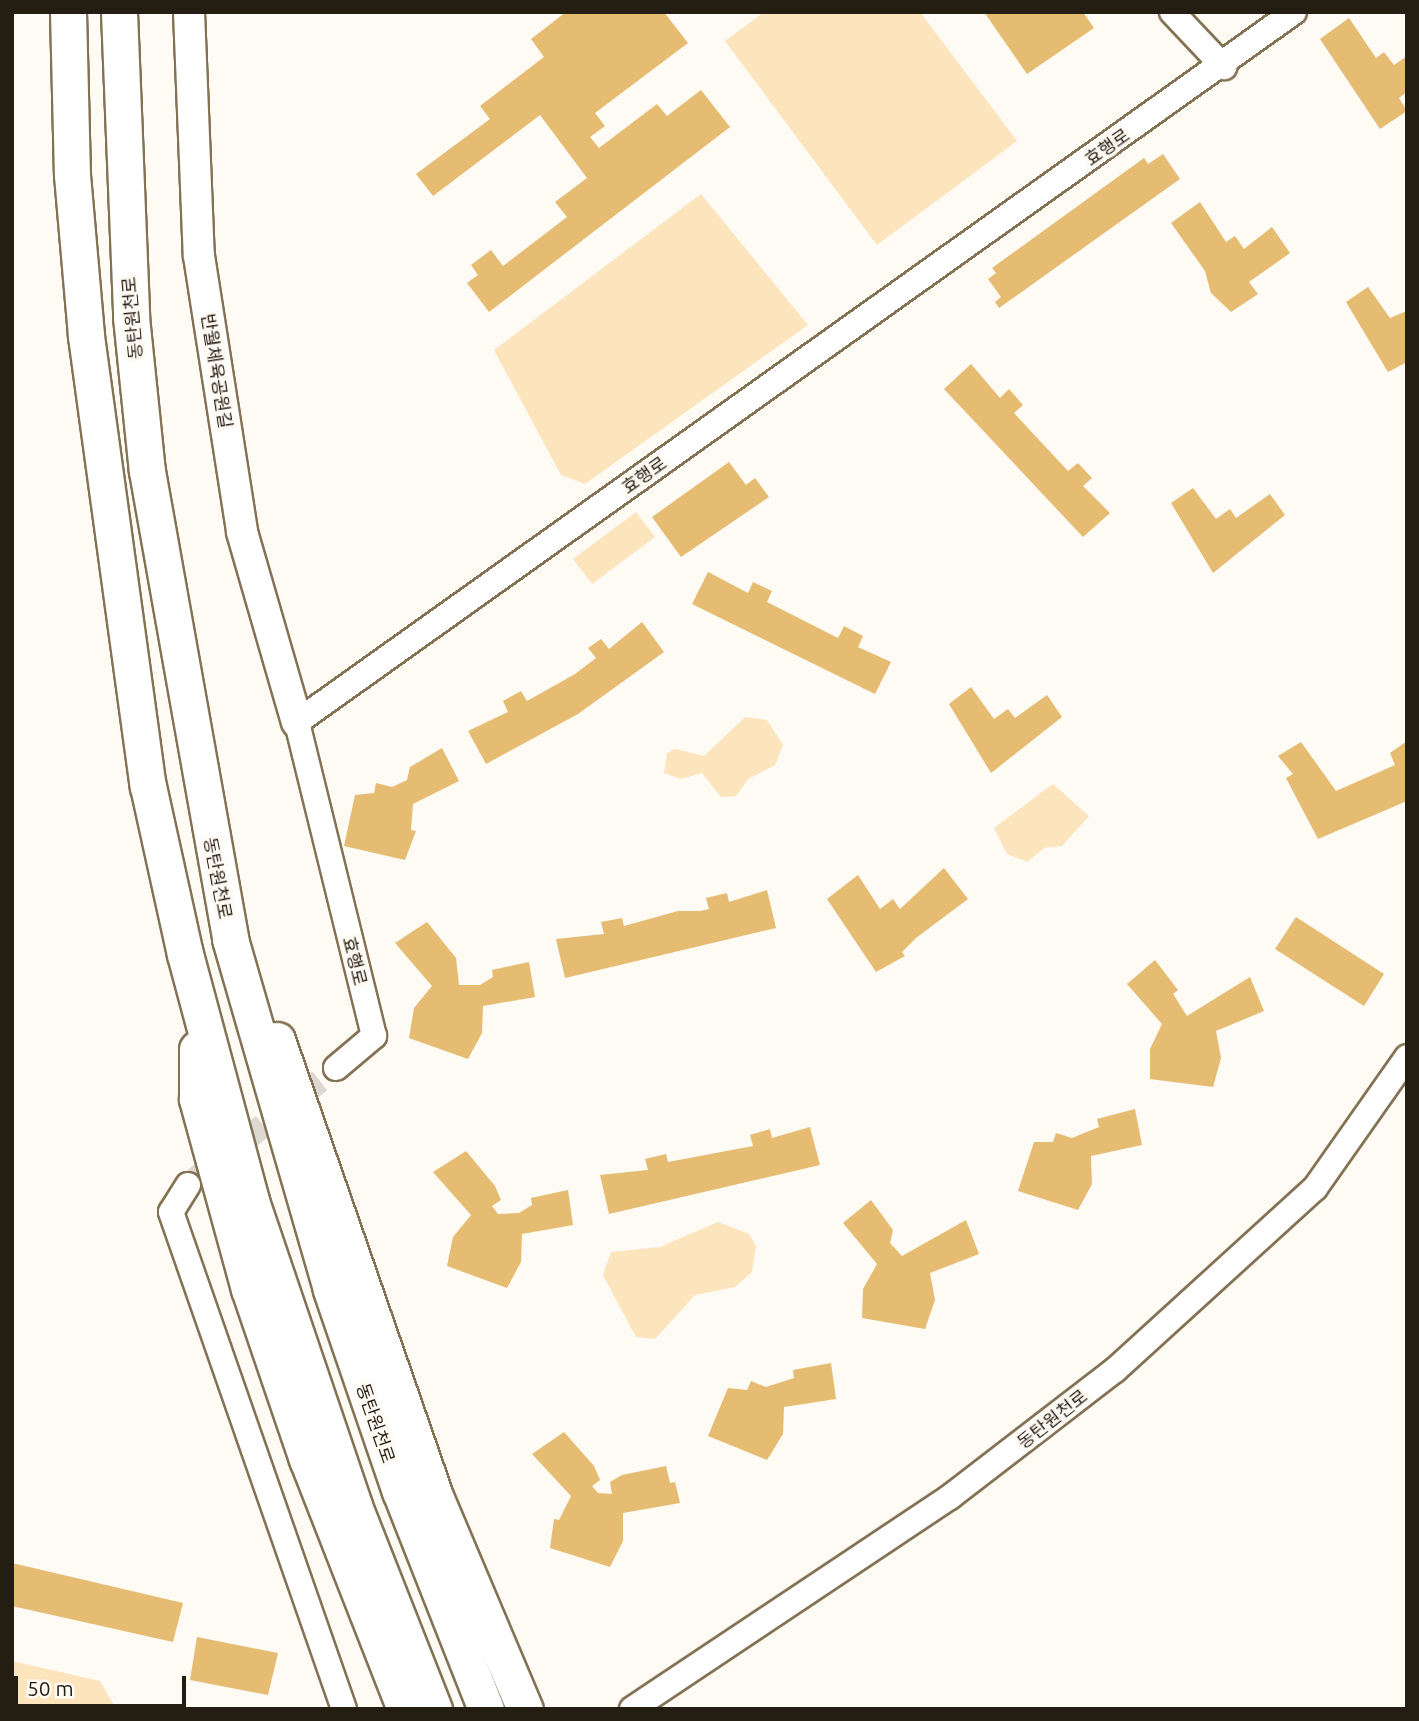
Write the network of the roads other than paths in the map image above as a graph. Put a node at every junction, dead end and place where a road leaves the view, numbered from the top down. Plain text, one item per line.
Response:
1 (68, 12) edge
2 (119, 12) edge
3 (189, 12) edge
4 (1172, 12) edge
5 (1294, 12) edge
6 (1224, 67) junction
7 (297, 722) junction
8 (243, 988) junction
9 (198, 1003) junction
10 (1407, 1057) edge
11 (337, 1068) tunnel mouth
12 (188, 1185) tunnel mouth
13 (344, 1709) edge
14 (405, 1709) edge
15 (434, 1709) edge
16 (486, 1709) edge
17 (525, 1709) edge
18 (632, 1709) edge

1 - 9 main road
2 - 8 main road, 동탄원천로
3 - 7 street, 반월체육공원길
4 - 6 street
5 - 6 street, 효행로
6 - 7 street, 효행로
7 - 11 street, 효행로
8 - 16 main road, 동탄원천로
8 - 17 main road
9 - 14 main road
9 - 15 main road
10 - 18 street, 동탄원천로
12 - 13 street

